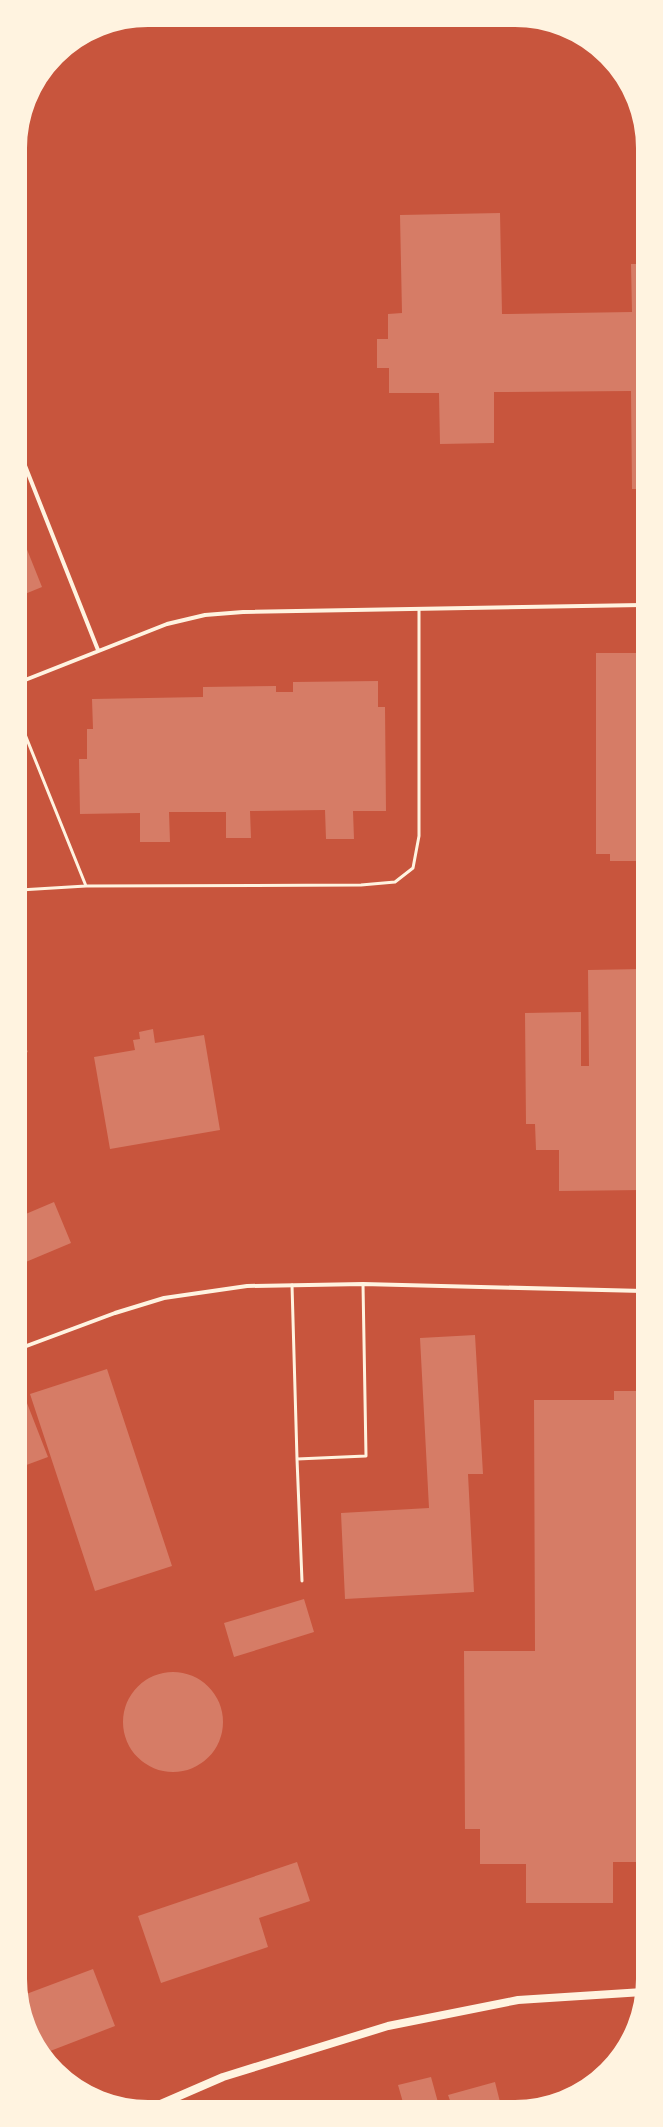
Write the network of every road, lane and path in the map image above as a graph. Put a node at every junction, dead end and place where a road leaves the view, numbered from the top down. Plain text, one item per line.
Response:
1 (26, 468) edge
2 (637, 605) edge
3 (419, 609) junction
4 (98, 650) junction
5 (26, 680) edge
6 (26, 737) edge
7 (86, 886) junction
8 (26, 890) edge
9 (363, 1284) junction
10 (292, 1285) junction
11 (637, 1291) edge
12 (26, 1346) edge
13 (297, 1459) junction
14 (302, 1581) dead end
15 (636, 1992) edge
16 (168, 2101) edge

1 - 4 street
2 - 3 street
3 - 4 street
3 - 7 lane
4 - 5 street
6 - 7 lane
7 - 8 lane
9 - 10 street
9 - 11 street
9 - 13 lane
10 - 12 street
10 - 13 lane
13 - 14 lane
15 - 16 main road

